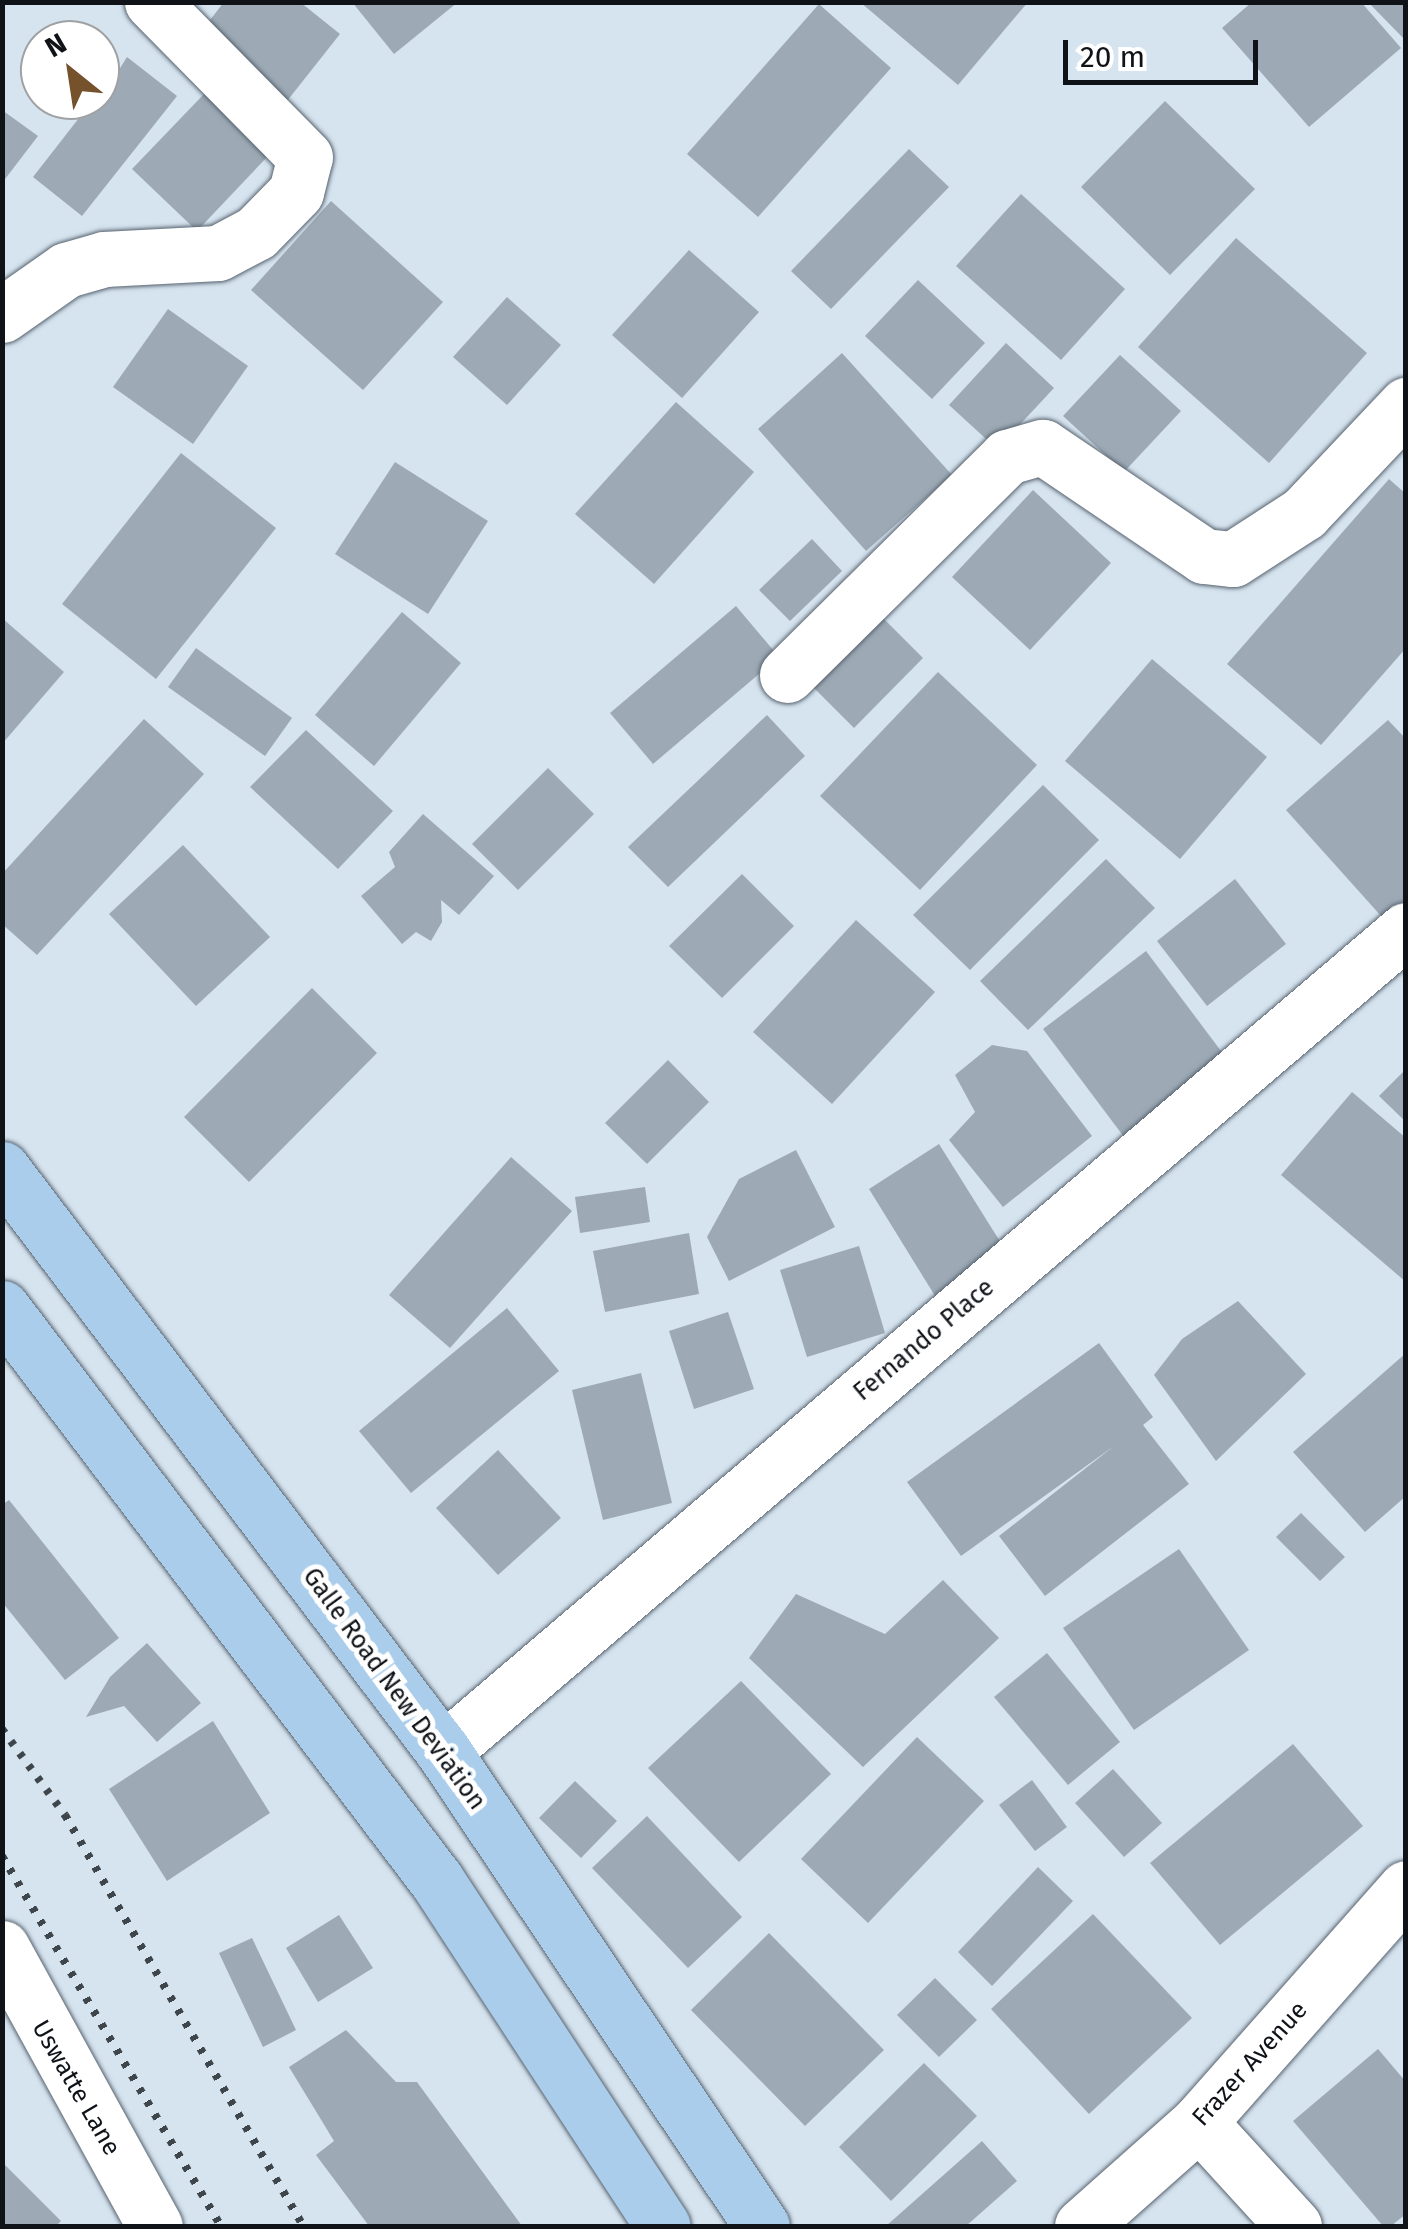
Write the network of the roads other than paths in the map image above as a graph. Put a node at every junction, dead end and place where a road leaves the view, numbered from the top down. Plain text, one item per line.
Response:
1 (152, 2) edge
2 (2, 315) edge
3 (1406, 406) edge
4 (787, 675) dead end
5 (1406, 930) edge
6 (2, 1169) edge
7 (2, 1308) edge
8 (444, 1751) junction
9 (1406, 1888) edge
10 (2, 1948) edge
11 (18, 2032) edge
12 (1200, 2122) junction
13 (155, 2226) edge
14 (663, 2226) edge
15 (762, 2226) edge
16 (1082, 2226) edge
17 (1294, 2226) edge

1 - 2 street
3 - 4 street
5 - 8 street, Fernando Place
6 - 8 main road, Galle Road New Deviation
7 - 14 main road
8 - 15 main road, Galle Road New Deviation
9 - 12 street, Frazer Avenue
10 - 11 street, Uswatte Lane
11 - 13 street, Uswatte Lane
12 - 16 street, Frazer Avenue
12 - 17 street

